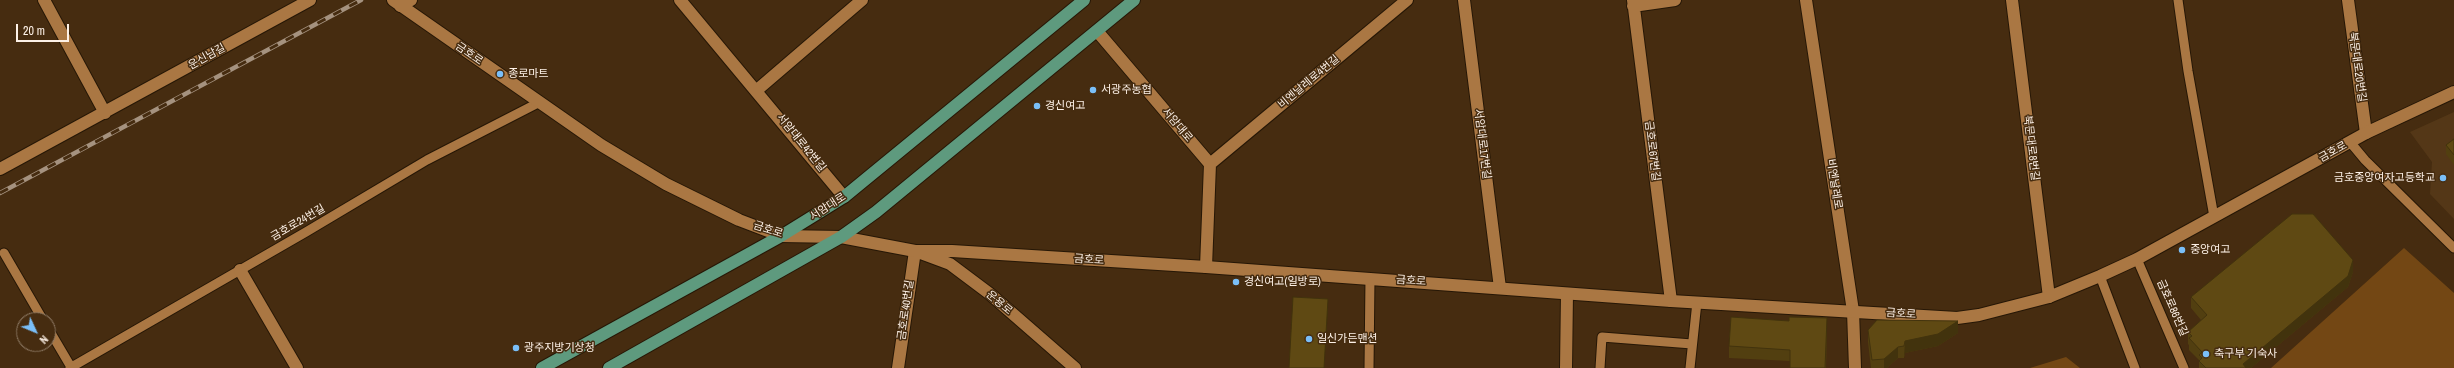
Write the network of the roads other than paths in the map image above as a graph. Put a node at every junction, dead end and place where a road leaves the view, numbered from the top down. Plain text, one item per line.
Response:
1 (310, 0) edge
2 (862, 0) edge
3 (1134, 0) edge
4 (1407, 0) edge
5 (1464, 0) edge
6 (1675, 0) edge
7 (1806, 0) edge
8 (2012, 0) edge
9 (2178, 0) edge
10 (2348, 0) edge
11 (1080, 1) edge
12 (401, 2) edge
13 (685, 2) edge
14 (46, 3) edge
15 (1633, 3) edge
16 (1097, 31) junction
17 (757, 90) junction
18 (2454, 92) edge
19 (538, 103) junction
20 (105, 113) junction
21 (2366, 133) junction
22 (2350, 142) junction
23 (1210, 164) junction
24 (0, 169) edge
25 (844, 197) junction
26 (2214, 217) junction
27 (781, 236) junction
28 (841, 237) junction
29 (2454, 248) edge
30 (915, 251) junction
31 (4, 253) dead end
32 (2137, 259) junction
33 (1206, 267) junction
34 (240, 270) junction
35 (2100, 276) junction
36 (1370, 278) junction
37 (1500, 288) junction
38 (1567, 294) junction
39 (2049, 296) junction
40 (1671, 301) junction
41 (1697, 302) junction
42 (1853, 311) junction
43 (39, 312) edge
44 (56, 342) edge
45 (1692, 344) junction
46 (71, 368) edge
47 (297, 368) edge
48 (542, 368) edge
49 (609, 368) edge
50 (898, 368) edge
51 (1075, 368) edge
52 (1369, 368) edge
53 (1566, 368) edge
54 (1600, 368) edge
55 (1690, 368) edge
56 (1855, 368) edge
57 (2134, 368) edge
58 (2184, 368) edge

1 - 20 street, 운신남길
2 - 17 street
3 - 16 main road
4 - 23 street, 비엔날레로4번길
5 - 37 street, 서암대로17번길
6 - 15 street
7 - 42 street, 비엔날레로
8 - 39 street, 북문대로8번길
9 - 26 lane
10 - 21 street, 북문대로20번길
11 - 25 main road, 서암대로
12 - 19 street, 금호로
13 - 17 street, 서암대로42번길
14 - 20 street
15 - 40 street, 금호로67번길
16 - 23 street, 서암대로
16 - 28 main road
17 - 25 street, 서암대로42번길
18 - 21 street, 금호로
19 - 27 street, 금호로
19 - 34 lane, 금호로24번길
20 - 24 street, 운신남길
21 - 22 street, 금호로
22 - 26 street, 금호로
22 - 29 lane
23 - 33 street
25 - 27 main road, 서암대로
26 - 32 street, 금호로
27 - 28 street, 금호로
27 - 48 main road, 서암대로
28 - 30 street, 금호로
28 - 49 main road
30 - 33 street, 금호로
30 - 50 street, 금호로40번길
30 - 51 street, 운용로
31 - 43 lane
32 - 35 street, 금호로
32 - 58 lane, 금호로86번길
33 - 36 street, 금호로
34 - 46 lane, 금호로24번길
34 - 47 street
35 - 39 street, 금호로
35 - 57 lane
36 - 37 street, 금호로
36 - 52 lane
37 - 38 street, 금호로
38 - 40 street, 금호로
38 - 53 street
39 - 42 street, 금호로
40 - 41 street, 금호로
41 - 42 street, 금호로
41 - 45 lane
42 - 56 street, 비엔날레로
44 - 46 lane, 금호로24번길
45 - 54 lane
45 - 55 lane

